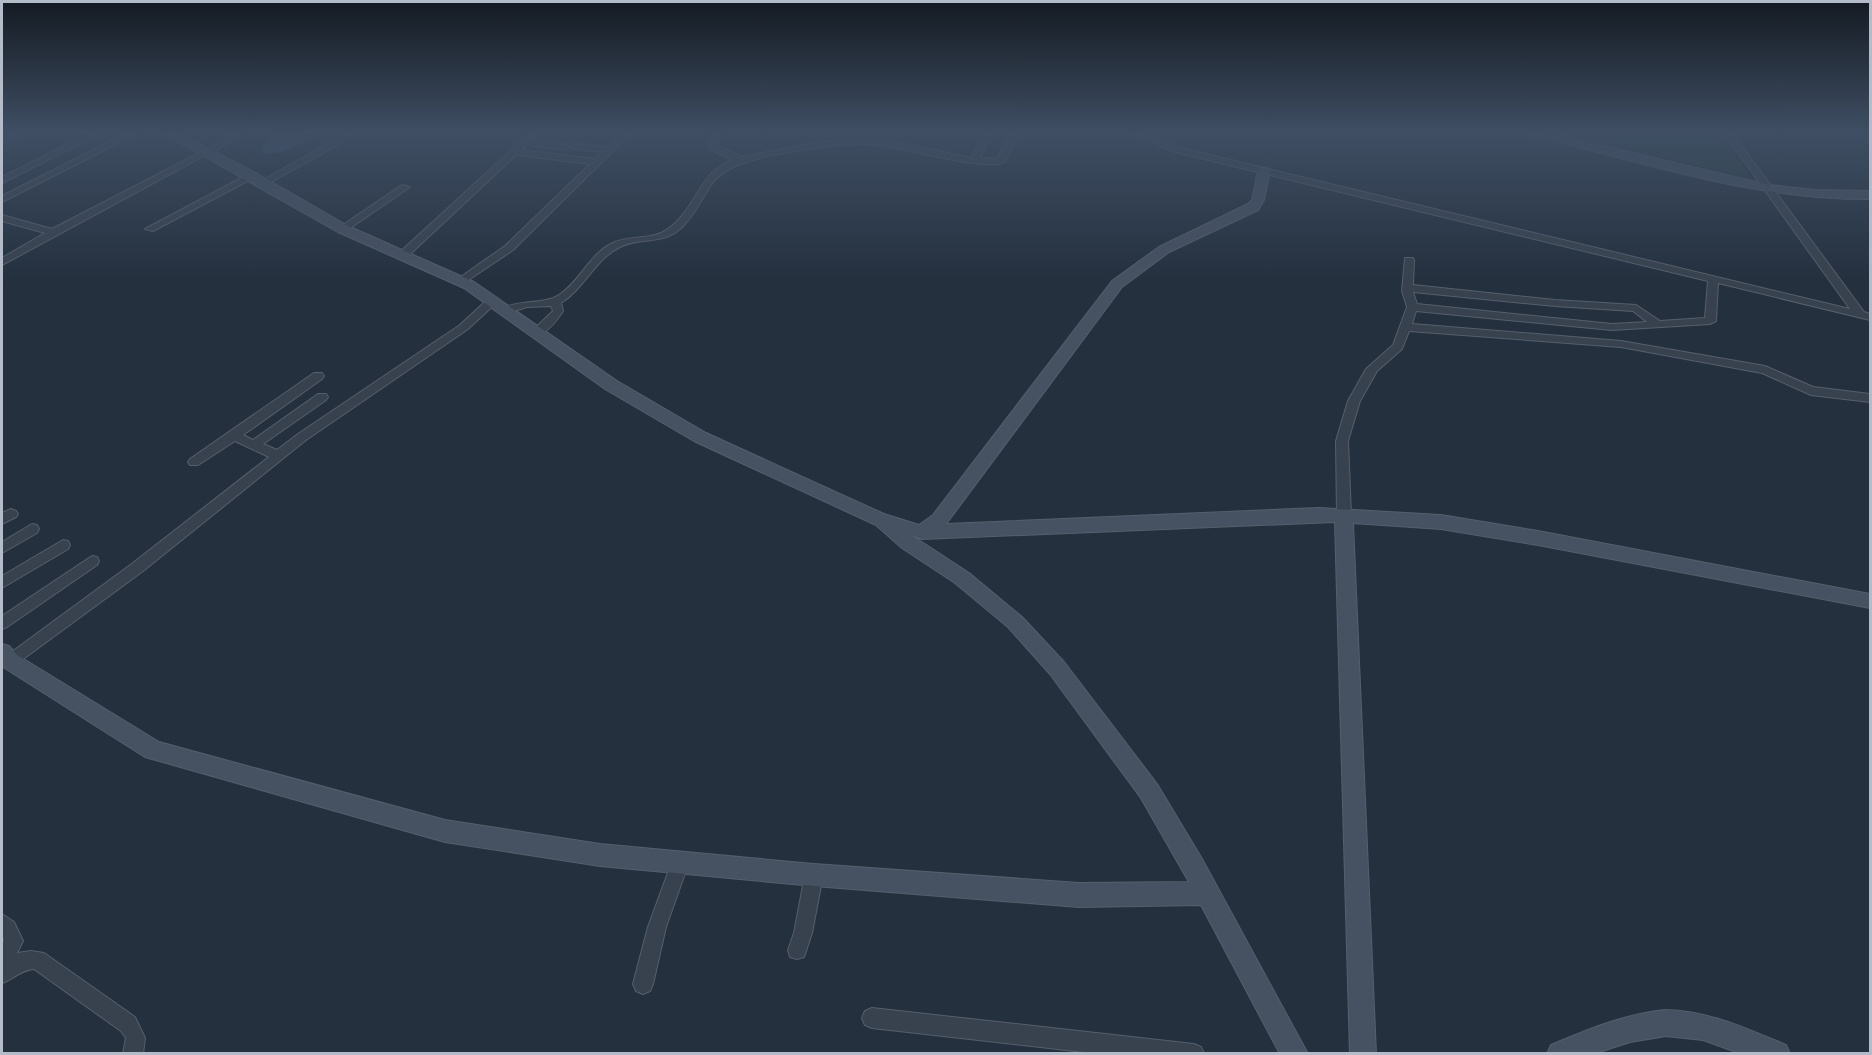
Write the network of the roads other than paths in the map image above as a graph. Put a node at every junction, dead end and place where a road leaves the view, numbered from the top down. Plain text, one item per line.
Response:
1 (36, 182) edge
2 (149, 182) edge
3 (253, 182) edge
4 (262, 182) edge
5 (481, 182) edge
6 (576, 182) edge
7 (710, 182) edge
8 (1262, 182) edge
9 (1311, 182) edge
10 (1741, 182) edge
11 (1764, 182) edge
12 (405, 187) dead end
13 (1769, 189) junction
14 (1870, 195) edge
15 (2, 199) edge
16 (2, 218) edge
17 (343, 229) junction
18 (150, 230) dead end
19 (53, 232) junction
20 (403, 255) junction
21 (1410, 260) dead end
22 (2, 262) edge
23 (1713, 279) junction
24 (460, 281) junction
25 (1407, 288) junction
26 (555, 302) junction
27 (498, 306) junction
28 (1412, 307) junction
29 (1866, 316) edge
30 (1657, 324) junction
31 (1405, 327) junction
32 (536, 333) junction
33 (318, 376) dead end
34 (322, 397) dead end
35 (1870, 398) edge
36 (234, 436) junction
37 (254, 445) junction
38 (278, 456) junction
39 (194, 462) dead end
40 (1344, 515) junction
41 (878, 519) junction
42 (32, 529) dead end
43 (922, 532) junction
44 (63, 544) dead end
45 (2, 548) edge
46 (92, 561) dead end
47 (2, 584) edge
48 (1870, 601) edge
49 (2, 623) edge
50 (5, 656) edge
51 (680, 862) junction
52 (814, 875) junction
53 (1208, 893) junction
54 (2, 924) edge
55 (797, 950) dead end
56 (2, 962) edge
57 (2, 974) edge
58 (643, 984) dead end
59 (872, 1018) dead end
60 (133, 1053) edge
61 (1194, 1053) edge
62 (1295, 1053) edge
63 (1363, 1053) edge
64 (1560, 1053) edge
65 (1777, 1053) edge

1 - 15 street
2 - 19 street
3 - 18 street
4 - 17 street
5 - 20 street
6 - 24 street
7 - 26 street
8 - 43 street
9 - 23 street
10 - 13 street
11 - 13 street
12 - 17 street
13 - 14 street
13 - 29 street
16 - 19 street
17 - 20 street
19 - 22 street
20 - 24 street
21 - 25 street
23 - 29 street
23 - 30 street
24 - 27 street
25 - 28 street
25 - 30 street
26 - 27 street
26 - 32 street
27 - 32 street
27 - 38 street
28 - 30 street
28 - 31 street
31 - 35 street
31 - 40 street
32 - 41 street
33 - 36 street
34 - 37 street
36 - 37 street
36 - 39 street
37 - 38 street
38 - 50 street
40 - 43 street
40 - 48 street
40 - 63 street
41 - 43 street
41 - 53 street
42 - 45 street
44 - 47 street
46 - 49 street
50 - 51 street
51 - 52 street
51 - 58 street
52 - 53 street
52 - 55 street
53 - 62 street
54 - 56 street
57 - 60 street
59 - 61 street
64 - 65 street

